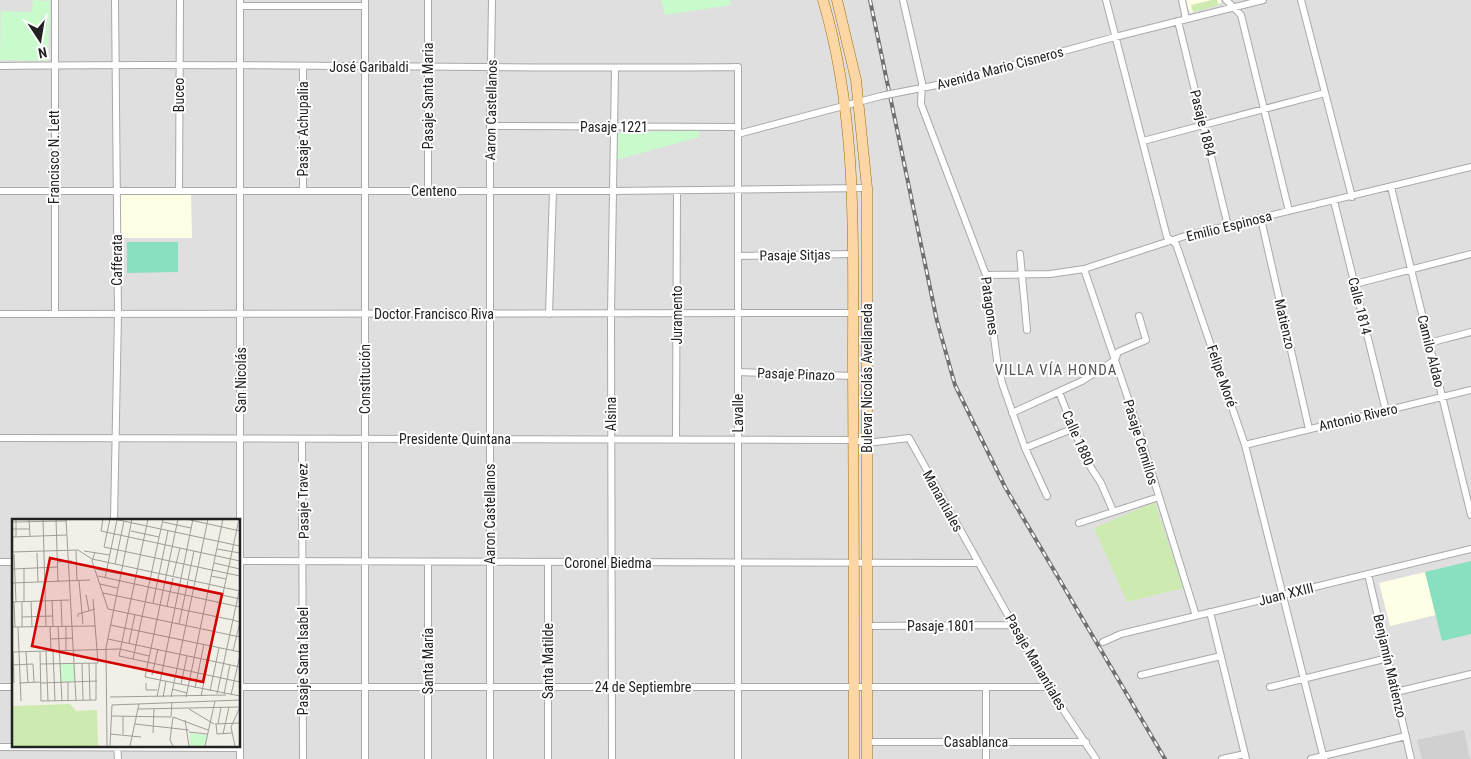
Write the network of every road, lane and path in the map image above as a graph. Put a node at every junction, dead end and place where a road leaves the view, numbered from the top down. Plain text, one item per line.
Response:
1 (55, 0) edge
2 (115, 0) edge
3 (180, 0) edge
4 (428, 0) edge
5 (492, 0) edge
6 (823, 0) edge
7 (837, 0) edge
8 (903, 0) edge
9 (1106, 0) edge
10 (1182, 0) edge
11 (1226, 0) edge
12 (1263, 0) edge
13 (1301, 0) edge
14 (240, 3) edge
15 (365, 3) edge
16 (1232, 8) junction
17 (1186, 19) junction
18 (1178, 21) junction
19 (1115, 37) junction
20 (54, 65) junction
21 (0, 66) edge
22 (115, 66) junction
23 (180, 66) junction
24 (240, 66) junction
25 (303, 66) junction
26 (428, 66) junction
27 (492, 66) junction
28 (366, 67) junction
29 (738, 67) joint
30 (616, 69) junction
31 (922, 88) junction
32 (1325, 93) junction
33 (860, 102) junction
34 (846, 106) junction
35 (1264, 109) junction
36 (1204, 125) junction
37 (490, 126) junction
38 (613, 128) junction
39 (738, 130) junction
40 (1143, 141) junction
41 (1471, 167) edge
42 (1391, 187) junction
43 (853, 188) junction
44 (867, 188) junction
45 (0, 191) edge
46 (54, 191) junction
47 (179, 191) junction
48 (241, 191) junction
49 (303, 191) junction
50 (366, 191) junction
51 (490, 191) junction
52 (553, 191) junction
53 (676, 191) junction
54 (738, 191) junction
55 (117, 192) junction
56 (428, 192) junction
57 (613, 192) junction
58 (1352, 196) junction
59 (1334, 201) junction
60 (1289, 211) junction
61 (1261, 219) junction
62 (1228, 226) junction
63 (1173, 240) junction
64 (853, 254) junction
65 (1020, 254) dead end
66 (1471, 254) edge
67 (738, 256) junction
68 (1084, 269) junction
69 (1411, 269) junction
70 (1020, 273) junction
71 (986, 275) junction
72 (1355, 284) junction
73 (738, 313) junction
74 (853, 313) junction
75 (867, 313) junction
76 (0, 314) edge
77 (56, 314) junction
78 (118, 314) junction
79 (241, 314) junction
80 (365, 314) junction
81 (490, 314) junction
82 (549, 314) junction
83 (611, 314) junction
84 (677, 314) junction
85 (1139, 316) dead end
86 (1027, 330) dead end
87 (1471, 332) edge
88 (1429, 343) junction
89 (1115, 360) junction
90 (738, 372) junction
91 (853, 376) junction
92 (1471, 390) edge
93 (1059, 392) junction
94 (1442, 397) junction
95 (1386, 411) junction
96 (1012, 413) junction
97 (1072, 429) junction
98 (1310, 429) junction
99 (0, 438) edge
100 (909, 438) joint
101 (115, 439) junction
102 (241, 439) junction
103 (302, 439) junction
104 (365, 439) junction
105 (490, 439) junction
106 (676, 439) junction
107 (611, 440) junction
108 (738, 440) junction
109 (854, 440) junction
110 (867, 443) junction
111 (1246, 445) junction
112 (1026, 448) junction
113 (1047, 496) dead end
114 (1158, 497) junction
115 (1113, 510) junction
116 (1471, 515) edge
117 (114, 519) edge
118 (1079, 523) dead end
119 (1471, 549) edge
120 (240, 561) edge
121 (304, 562) junction
122 (364, 563) junction
123 (428, 563) junction
124 (490, 563) junction
125 (548, 563) junction
126 (612, 563) junction
127 (738, 563) junction
128 (854, 563) junction
129 (867, 563) junction
130 (977, 563) junction
131 (1368, 574) junction
132 (1283, 594) junction
133 (1210, 612) junction
134 (1196, 616) junction
135 (1015, 625) junction
136 (867, 626) junction
137 (1103, 642) dead end
138 (1221, 656) junction
139 (1388, 658) junction
140 (1471, 674) edge
141 (1141, 675) dead end
142 (1304, 679) junction
143 (303, 686) junction
144 (365, 686) junction
145 (490, 686) junction
146 (612, 686) junction
147 (854, 686) junction
148 (867, 686) junction
149 (986, 686) junction
150 (240, 687) edge
151 (428, 687) junction
152 (548, 687) junction
153 (738, 687) junction
154 (1048, 687) junction
155 (1270, 687) dead end
156 (1396, 692) junction
157 (1406, 736) junction
158 (867, 742) junction
159 (986, 742) junction
160 (1086, 742) junction
161 (117, 746) edge
162 (0, 747) edge
163 (240, 748) junction
164 (1245, 756) edge
165 (1323, 758) edge
166 (118, 759) edge
167 (240, 759) edge
168 (303, 759) edge
169 (365, 759) edge
170 (428, 759) edge
171 (490, 759) edge
172 (548, 759) edge
173 (612, 759) edge
174 (738, 759) edge
175 (854, 759) edge
176 (867, 759) edge
177 (986, 759) edge
178 (1096, 759) edge
179 (1222, 759) edge
180 (1311, 759) edge
181 (1411, 759) edge

1 - 20 street, Francisco N. Lett
2 - 22 street, Cafferata
3 - 23 street, Buceo
4 - 26 street, Pasaje Santa Maria
5 - 27 street, Aaron Castellanos
6 - 34 main road, Bulevar Nicolás Avellaneda
7 - 33 main road, Bulevar Nicolás Avellaneda
8 - 31 street, Patagones
9 - 19 street, Felipe Moré
10 - 17 street
11 - 16 street
12 - 16 street, Avenida Mario Cisneros
13 - 32 street
14 - 15 street
14 - 24 street, San Nicolás
15 - 28 street, Constitución
16 - 17 street, Avenida Mario Cisneros
16 - 35 street
17 - 18 street, Avenida Mario Cisneros
18 - 19 street, Avenida Mario Cisneros
18 - 36 street, Pasaje 1884
19 - 31 street, Avenida Mario Cisneros
19 - 40 street, Felipe Moré
20 - 21 street, José Garibaldi
20 - 22 street, José Garibaldi
20 - 46 street, Francisco N. Lett
22 - 23 street, José Garibaldi
22 - 55 street, Cafferata
23 - 24 street, José Garibaldi
23 - 47 street, Buceo
24 - 25 street, José Garibaldi
24 - 48 street, San Nicolás
25 - 28 street, José Garibaldi
25 - 49 street, Pasaje Achupalia
26 - 27 street, José Garibaldi
26 - 28 street, José Garibaldi
26 - 56 street, Pasaje Santa Maria
27 - 30 street, José Garibaldi
27 - 37 street, Aaron Castellanos
28 - 50 street, Constitución
29 - 30 street, José Garibaldi
29 - 39 street, Lavalle
30 - 38 street, Alsina
31 - 33 street, Avenida Mario Cisneros, bridge
31 - 71 street, Patagones
32 - 35 street
32 - 58 street
33 - 34 street, Avenida Mario Cisneros
33 - 44 main road, Bulevar Nicolás Avellaneda
34 - 39 street, Avenida Mario Cisneros
34 - 43 main road, Bulevar Nicolás Avellaneda
35 - 36 street
35 - 60 street
36 - 40 street
36 - 62 street, Pasaje 1884
37 - 38 street, Pasaje 1221
37 - 51 street, Aaron Castellanos
38 - 39 street, Pasaje 1221
38 - 57 street, Alsina
39 - 54 street, Lavalle
40 - 63 street, Felipe Moré
41 - 42 street, Emilio Espinosa
42 - 58 street, Emilio Espinosa
42 - 69 street, Camilo Aldao
43 - 44 street, Centeno
43 - 54 street, Centeno
43 - 64 main road, Bulevar Nicolás Avellaneda
44 - 75 main road, Bulevar Nicolás Avellaneda
45 - 46 street, Centeno
46 - 55 street, Centeno
46 - 77 street, Francisco N. Lett
47 - 48 street, Centeno
47 - 55 street, Centeno
48 - 49 street, Centeno
48 - 79 street, San Nicolás
49 - 50 street, Centeno
50 - 56 street, Centeno
50 - 80 street, Constitución
51 - 52 street, Centeno
51 - 56 street, Centeno
51 - 81 street, Aaron Castellanos
52 - 57 street, Centeno
52 - 82 street
53 - 54 street, Centeno
53 - 57 street, Centeno
53 - 84 street, Juramento
54 - 67 street, Lavalle
55 - 78 street, Cafferata
57 - 83 street, Alsina
58 - 59 street, Emilio Espinosa
59 - 60 street, Emilio Espinosa
59 - 72 street, Calle 1814
60 - 61 street, Emilio Espinosa
61 - 62 street, Emilio Espinosa
61 - 98 street, Matienzo
62 - 63 street, Emilio Espinosa
63 - 68 street, Emilio Espinosa
63 - 111 street, Felipe Moré
64 - 67 street, Pasaje Sitjas
64 - 74 main road, Bulevar Nicolás Avellaneda
65 - 70 street
66 - 69 street
67 - 73 street, Lavalle
68 - 70 street, Emilio Espinosa
68 - 89 street, Pasaje Cemillos
69 - 72 street
69 - 88 street, Camilo Aldao
70 - 71 street, Emilio Espinosa
70 - 86 street
71 - 96 street, Patagones
72 - 95 street, Calle 1814
73 - 74 street, Doctor Francisco Riva
73 - 84 street, Doctor Francisco Riva
73 - 90 street, Lavalle
74 - 75 street, Doctor Francisco Riva
74 - 91 main road, Bulevar Nicolás Avellaneda
75 - 110 main road, Bulevar Nicolás Avellaneda
76 - 77 street, Doctor Francisco Riva
77 - 78 street, Doctor Francisco Riva
78 - 79 street, Doctor Francisco Riva
78 - 101 street, Cafferata
79 - 80 street, Doctor Francisco Riva
79 - 102 street, San Nicolás
80 - 81 street, Doctor Francisco Riva
80 - 104 street, Constitución
81 - 82 street, Doctor Francisco Riva
81 - 105 street, Aaron Castellanos
82 - 83 street, Doctor Francisco Riva
83 - 84 street, Doctor Francisco Riva
83 - 107 street, Alsina
84 - 106 street, Juramento
85 - 89 street
87 - 88 street
88 - 94 street, Camilo Aldao
89 - 93 street
89 - 114 street, Pasaje Cemillos
90 - 91 street, Pasaje Pinazo
90 - 108 street, Lavalle
91 - 109 main road, Bulevar Nicolás Avellaneda
92 - 94 street, Antonio Rivero
93 - 96 street
93 - 97 street, Calle 1880
94 - 95 street, Antonio Rivero
94 - 116 street, Camilo Aldao
95 - 98 street, Antonio Rivero
96 - 112 street, Patagones
97 - 112 street
97 - 115 street, Calle 1880
98 - 111 street, Antonio Rivero
99 - 101 street, Presidente Quintana
100 - 110 street, Presidente Quintana
100 - 130 street, Manantiales
101 - 102 street, Presidente Quintana
101 - 117 street, Cafferata
102 - 103 street, Presidente Quintana
102 - 120 street, San Nicolás
103 - 104 street, Presidente Quintana
103 - 121 street, Pasaje Travez
104 - 105 street, Presidente Quintana
104 - 122 street, Constitución
105 - 107 street, Presidente Quintana
105 - 124 street, Aaron Castellanos
106 - 107 street, Presidente Quintana
106 - 108 street, Presidente Quintana
107 - 126 street, Alsina
108 - 109 street, Presidente Quintana
108 - 127 street, Lavalle
109 - 110 street, Presidente Quintana
109 - 128 main road, Bulevar Nicolás Avellaneda
110 - 129 main road, Bulevar Nicolás Avellaneda
111 - 132 street, Felipe Moré
112 - 113 street, Patagones
114 - 115 street
114 - 134 street, Pasaje Cemillos
115 - 118 street
119 - 131 street, Juan XXIII
120 - 121 street, Coronel Biedma
120 - 150 street, San Nicolás
121 - 122 street, Coronel Biedma
121 - 143 street, Pasaje Santa Isabel
122 - 123 street, Coronel Biedma
122 - 144 street, Constitución
123 - 124 street, Coronel Biedma
123 - 151 street, Santa María
124 - 125 street, Coronel Biedma
124 - 145 street, Aaron Castellanos
125 - 126 street, Coronel Biedma
125 - 152 street, Santa Matilde
126 - 127 street, Coronel Biedma
126 - 146 street, Alsina
127 - 128 street, Coronel Biedma
127 - 153 street, Lavalle
128 - 129 street, Coronel Biedma
128 - 147 main road, Bulevar Nicolás Avellaneda
129 - 130 street, Coronel Biedma
129 - 136 main road, Bulevar Nicolás Avellaneda
130 - 135 street, Pasaje Manantiales
131 - 132 street, Juan XXIII
131 - 139 street, Benjamín Matienzo
132 - 133 street, Juan XXIII
132 - 142 street, Felipe Moré
133 - 134 street, Juan XXIII
133 - 138 street
134 - 137 street, Juan XXIII
135 - 136 street, Pasaje 1801
135 - 154 street, Pasaje Manantiales
136 - 148 main road, Bulevar Nicolás Avellaneda
138 - 141 street
138 - 164 street
139 - 142 street
139 - 156 street, Benjamín Matienzo
140 - 156 street
142 - 155 street
142 - 165 street, Felipe Moré
143 - 144 street, 24 de Septiembre
143 - 150 street, 24 de Septiembre
143 - 168 street, Pasaje Santa Isabel
144 - 151 street, 24 de Septiembre
144 - 169 street, Constitución
145 - 151 street, 24 de Septiembre
145 - 152 street, 24 de Septiembre
145 - 171 street, Aaron Castellanos
146 - 152 street, 24 de Septiembre
146 - 153 street, 24 de Septiembre
146 - 173 street, Alsina
147 - 148 street, 24 de Septiembre
147 - 153 street, 24 de Septiembre
147 - 175 main road, Bulevar Nicolás Avellaneda
148 - 149 street, 24 de Septiembre
148 - 158 main road, Bulevar Nicolás Avellaneda
149 - 154 street, 24 de Septiembre
149 - 159 street
150 - 163 street, San Nicolás
151 - 170 street, Santa María
152 - 172 street, Santa Matilde
153 - 174 street, Lavalle
154 - 160 street, Pasaje Manantiales
156 - 157 street, Benjamín Matienzo
157 - 165 street
157 - 181 street, Benjamín Matienzo
158 - 159 street, Casablanca
158 - 176 main road, Bulevar Nicolás Avellaneda
159 - 160 street, Casablanca
159 - 177 street
160 - 178 street, Pasaje Manantiales
161 - 162 street
161 - 163 street
161 - 166 street
163 - 167 street, San Nicolás
164 - 179 street
165 - 180 street

